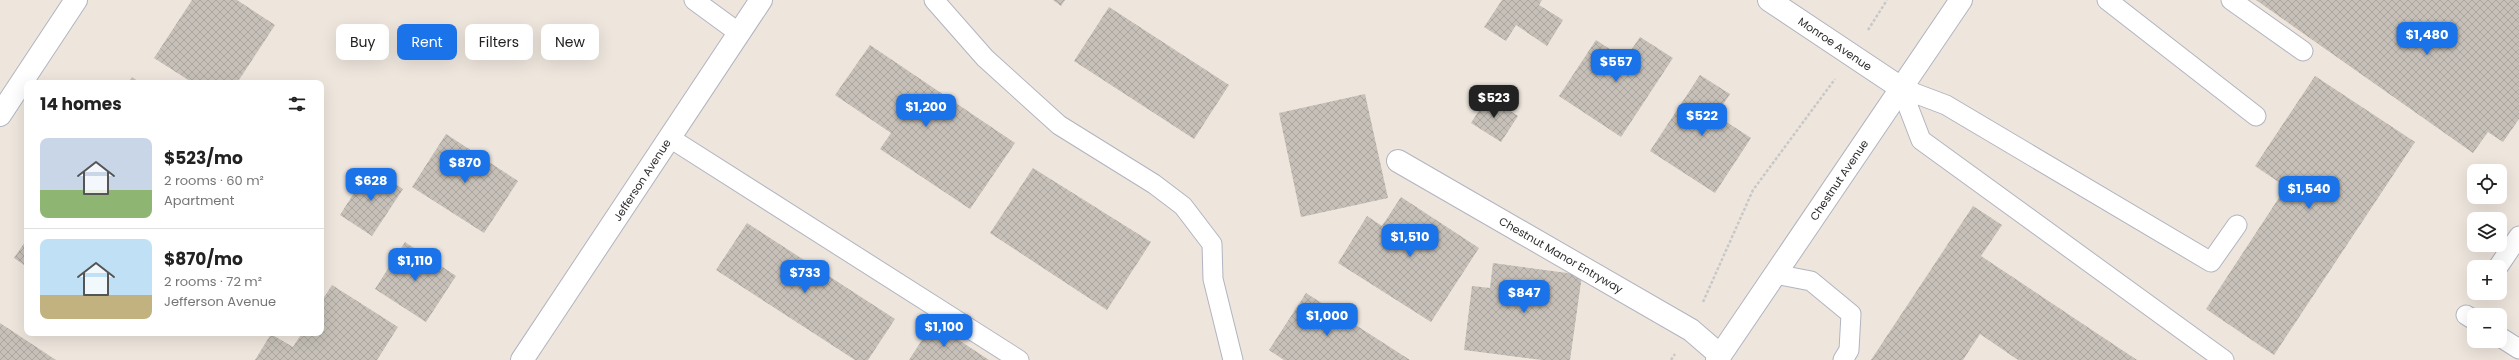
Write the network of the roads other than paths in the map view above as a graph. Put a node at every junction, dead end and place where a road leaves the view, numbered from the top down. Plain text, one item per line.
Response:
1 (76, 0) edge
2 (694, 0) edge
3 (761, 0) edge
4 (934, 0) edge
5 (1769, 0) edge
6 (1961, 0) edge
7 (2107, 0) edge
8 (2231, 0) edge
9 (739, 34) junction
10 (2303, 51) dead end
11 (1902, 88) junction
12 (0, 115) edge
13 (2256, 116) dead end
14 (670, 138) junction
15 (1398, 161) dead end
16 (2237, 225) dead end
17 (2519, 236) edge
18 (2503, 260) edge
19 (1775, 274) junction
20 (2507, 342) edge
21 (2519, 350) edge
22 (1719, 358) edge
23 (522, 360) edge
24 (1020, 360) edge
25 (1233, 360) edge
26 (1843, 360) edge
27 (2224, 360) edge

1 - 12 street
2 - 9 lane
3 - 9 street, Jefferson Avenue
4 - 25 lane
5 - 11 street, Monroe Avenue
6 - 11 street, Chestnut Avenue
7 - 13 lane
8 - 10 lane
9 - 14 street, Jefferson Avenue
11 - 16 lane
11 - 19 street, Chestnut Avenue
11 - 27 lane
14 - 23 street, Jefferson Avenue
14 - 24 lane
15 - 22 street, Chestnut Manor Entryway
17 - 18 lane
19 - 22 street, Chestnut Avenue
19 - 26 lane
20 - 21 lane

